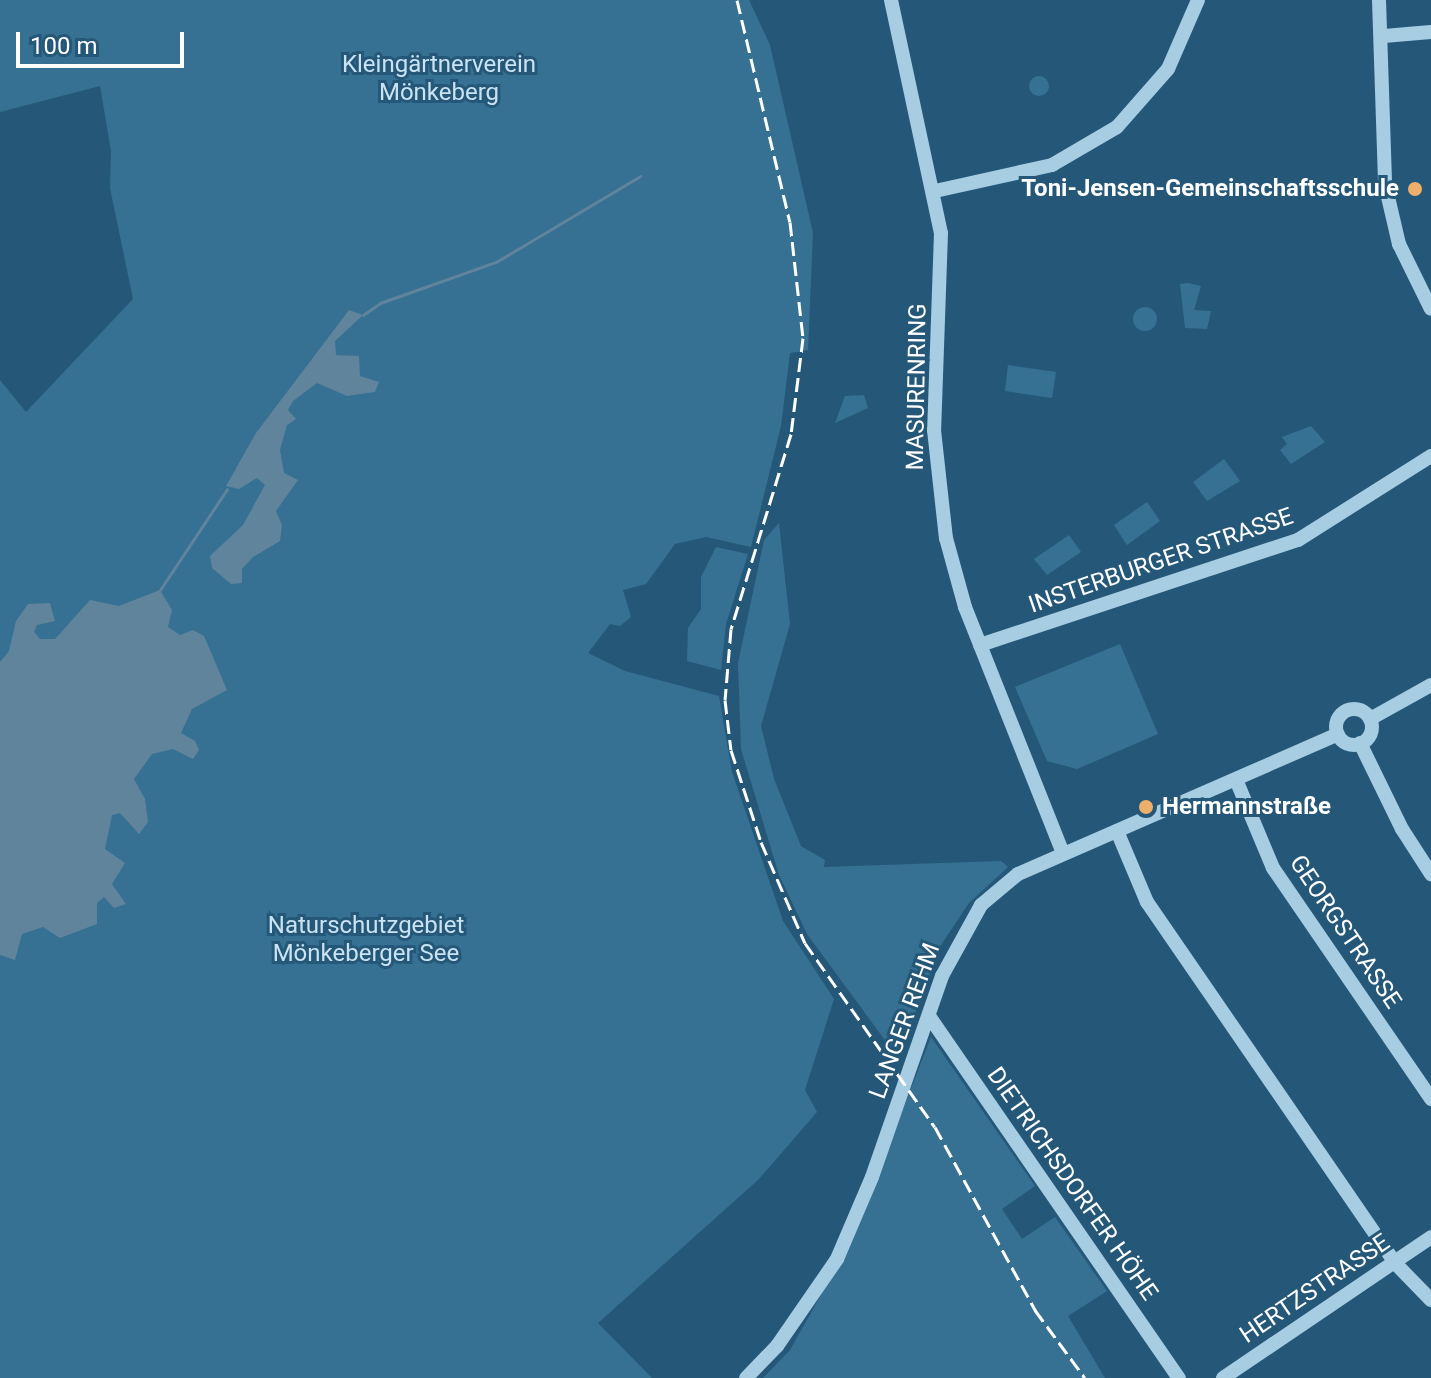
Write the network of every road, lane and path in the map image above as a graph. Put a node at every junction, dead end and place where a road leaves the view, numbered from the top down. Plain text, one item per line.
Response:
1 (891, 0) edge
2 (1198, 0) edge
3 (1379, 0) edge
4 (1431, 32) edge
5 (1384, 36) junction
6 (935, 191) junction
7 (1431, 309) edge
8 (1431, 456) edge
9 (980, 645) junction
10 (1431, 685) edge
11 (1370, 719) junction
12 (1338, 734) junction
13 (1360, 743) junction
14 (1237, 782) junction
15 (1117, 831) junction
16 (1063, 853) junction
17 (1431, 874) edge
18 (929, 1016) junction
19 (1431, 1099) edge
20 (1431, 1237) edge
21 (1394, 1262) junction
22 (1431, 1300) edge
23 (746, 1378) edge
24 (1179, 1378) edge
25 (1223, 1378) edge

1 - 6 street, MASURENRING
2 - 6 street
3 - 5 street
4 - 5 street
5 - 7 street
6 - 9 street, MASURENRING
8 - 9 street, INSTERBURGER STRASSE
9 - 16 street, MASURENRING
10 - 11 street
11 - 12 street
11 - 13 street
12 - 13 street
12 - 14 street, LANGER REHM
13 - 17 street
14 - 15 street, LANGER REHM
14 - 19 street, GEORGSTRASSE
15 - 16 street, LANGER REHM
15 - 21 street
16 - 18 street, LANGER REHM
18 - 23 street, LANGER REHM
18 - 24 street, DIETRICHSDORFER HÖHE
20 - 21 street, HERTZSTRASSE
21 - 22 street
21 - 25 street, HERTZSTRASSE

